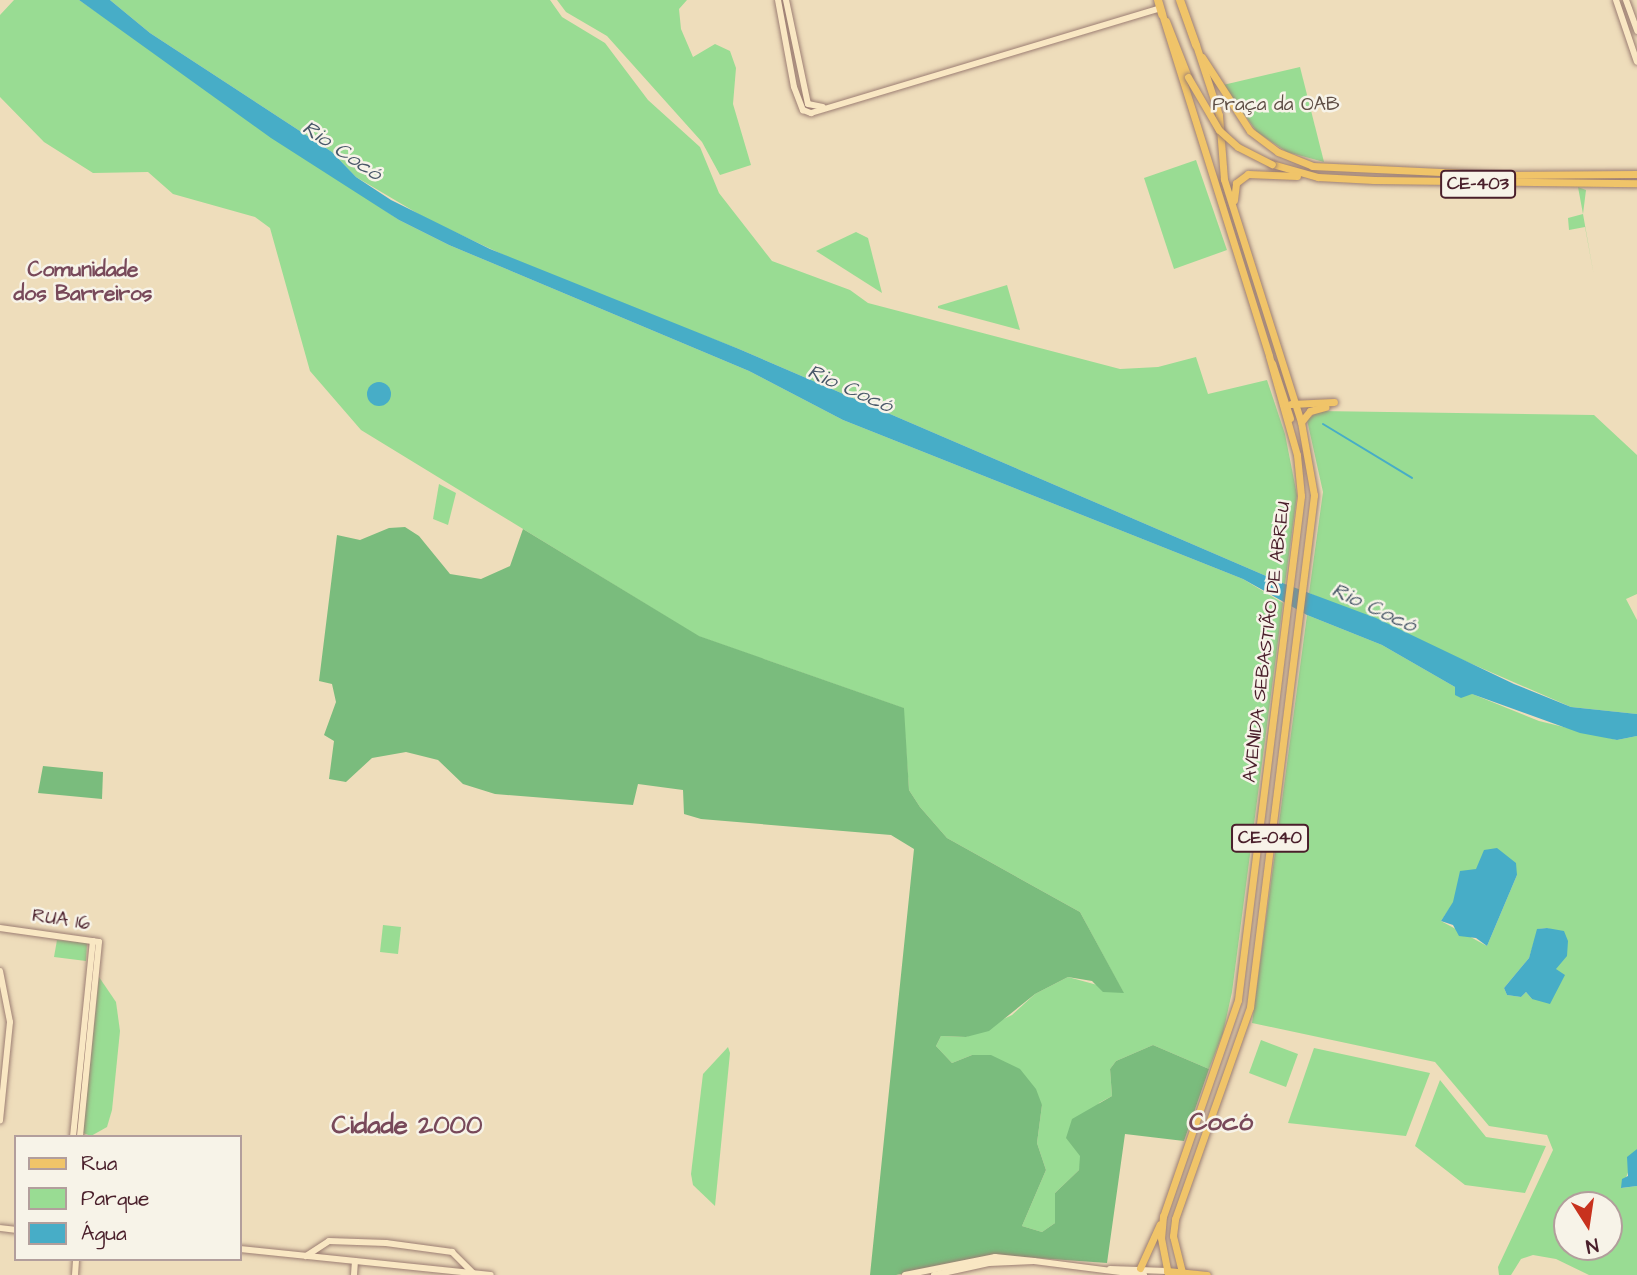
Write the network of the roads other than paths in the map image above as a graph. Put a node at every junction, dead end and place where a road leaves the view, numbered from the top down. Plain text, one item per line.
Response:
1 (778, 0) edge
2 (786, 0) edge
3 (1180, 0) edge
4 (1616, 0) edge
5 (1626, 0) edge
6 (1160, 7) edge
7 (1637, 30) edge
8 (1627, 32) junction
9 (794, 44) junction
10 (1196, 45) junction
11 (785, 46) junction
12 (1637, 62) edge
13 (832, 106) junction
14 (1637, 174) edge
15 (1318, 177) junction
16 (1637, 183) edge
17 (1234, 209) junction
18 (1250, 260) junction
19 (1240, 264) junction
20 (1258, 291) junction
21 (1248, 292) junction
22 (1269, 356) junction
23 (1291, 391) junction
24 (1332, 404) junction
25 (1292, 406) junction
26 (1301, 422) junction
27 (1297, 455) junction
28 (1256, 867) junction
29 (1261, 900) junction
30 (1249, 920) junction
31 (0, 928) edge
32 (96, 941) junction
33 (1257, 942) junction
34 (1, 972) edge
35 (0, 1120) edge
36 (73, 1135) edge
37 (80, 1135) edge
38 (1163, 1216) junction
39 (242, 1249) edge
40 (306, 1256) junction
41 (355, 1261) junction
42 (1034, 1261) junction
43 (1142, 1272) edge
44 (1182, 1272) junction
45 (473, 1273) junction
46 (1167, 1273) edge
47 (354, 1275) edge
48 (491, 1275) edge
49 (909, 1275) edge
50 (934, 1275) edge
51 (1207, 1275) edge

1 - 11 street
2 - 9 street
3 - 10 highway, CE-040
4 - 8 street
5 - 7 street
6 - 13 street
6 - 15 main road, CE-403, bridge
6 - 19 main road, AVENIDA SEBASTIÃO DE ABREU / CE-040
7 - 8 street
8 - 12 street
9 - 11 street
9 - 13 street
10 - 14 main road, CE-403
10 - 17 main road, CE-040
11 - 13 street
15 - 16 main road, CE-403
15 - 17 main road
17 - 18 main road, AVENIDA SEBASTIÃO DE ABREU / CE-040
18 - 19 main road
18 - 20 main road, AVENIDA SEBASTIÃO DE ABREU / CE-040
19 - 21 main road, AVENIDA SEBASTIÃO DE ABREU / CE-040
20 - 21 main road
20 - 23 main road, AVENIDA SEBASTIÃO DE ABREU / CE-040
21 - 22 main road, AVENIDA SEBASTIÃO DE ABREU / CE-040
22 - 25 main road
22 - 27 main road, AVENIDA SEBASTIÃO DE ABREU / CE-040
23 - 24 main road
23 - 25 main road, AVENIDA SEBASTIÃO DE ABREU / CE-040
24 - 25 main road
24 - 26 main road
25 - 26 main road, AVENIDA SEBASTIÃO DE ABREU / CE-040
25 - 27 main road
26 - 29 main road, AVENIDA SEBASTIÃO DE ABREU / CE-040
27 - 28 main road, AVENIDA SEBASTIÃO DE ABREU / CE-040
28 - 29 main road
28 - 30 main road, AVENIDA SEBASTIÃO DE ABREU / CE-040
29 - 33 main road, AVENIDA SEBASTIÃO DE ABREU / CE-040
30 - 33 main road
30 - 38 main road, AVENIDA SEBASTIÃO DE ABREU / CE-040
31 - 32 street, RUA 16
32 - 36 street
32 - 37 street
33 - 44 main road, AVENIDA SEBASTIÃO DE ABREU / CE-040
34 - 35 street
38 - 43 main road
38 - 46 main road, CE-040
39 - 40 street
40 - 41 street
40 - 45 street
41 - 45 street
41 - 47 street
42 - 43 street
42 - 49 street
42 - 50 street
43 - 46 street
44 - 46 main road
44 - 51 main road
45 - 48 street

